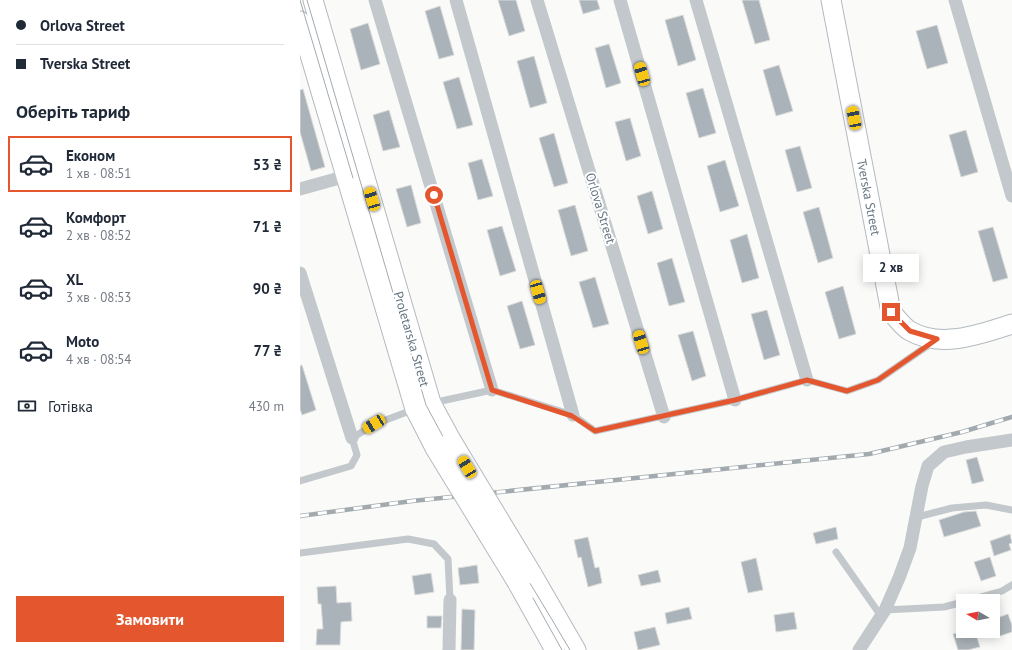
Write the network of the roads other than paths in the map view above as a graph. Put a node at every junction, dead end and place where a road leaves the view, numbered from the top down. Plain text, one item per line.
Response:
1 (313, 0) edge
2 (375, 0) edge
3 (456, 0) edge
4 (537, 0) edge
5 (620, 0) edge
6 (696, 0) edge
7 (831, 0) edge
8 (955, 0) edge
9 (300, 21) edge
10 (354, 173) junction
11 (300, 189) edge
12 (1012, 196) edge
13 (300, 273) edge
14 (1012, 324) edge
15 (937, 339) junction
16 (807, 380) junction
17 (492, 390) junction
18 (735, 400) junction
19 (423, 406) junction
20 (572, 416) junction
21 (664, 417) junction
22 (352, 438) junction
23 (1012, 440) edge
24 (300, 481) edge
25 (1012, 510) edge
26 (917, 517) junction
27 (836, 552) dead end
28 (300, 553) edge
29 (525, 578) junction
30 (1012, 585) edge
31 (991, 594) edge
32 (450, 600) joint
33 (956, 604) edge
34 (883, 613) junction
35 (449, 650) edge
36 (555, 650) edge
37 (576, 650) edge
38 (859, 650) edge

1 - 10 main road, Proletarska Street
2 - 17 street
3 - 20 street
4 - 21 street, Orlova Street
5 - 18 street
6 - 16 street
7 - 15 main road, Tverska Street
8 - 12 street
9 - 10 main road, Proletarska Street
10 - 11 street
10 - 19 main road, Proletarska Street
13 - 22 street
14 - 15 main road, Tverska Street
15 - 16 lane
16 - 18 lane
17 - 19 lane
17 - 20 lane
18 - 21 lane
19 - 22 lane
19 - 29 main road, Proletarska Street, bridge
20 - 21 lane
22 - 24 lane
23 - 26 street
25 - 26 lane
26 - 34 street
27 - 34 lane
28 - 32 lane
29 - 36 main road, Proletarska Street
29 - 37 main road, Proletarska Street
30 - 31 lane
32 - 35 street
33 - 34 lane
34 - 38 street

